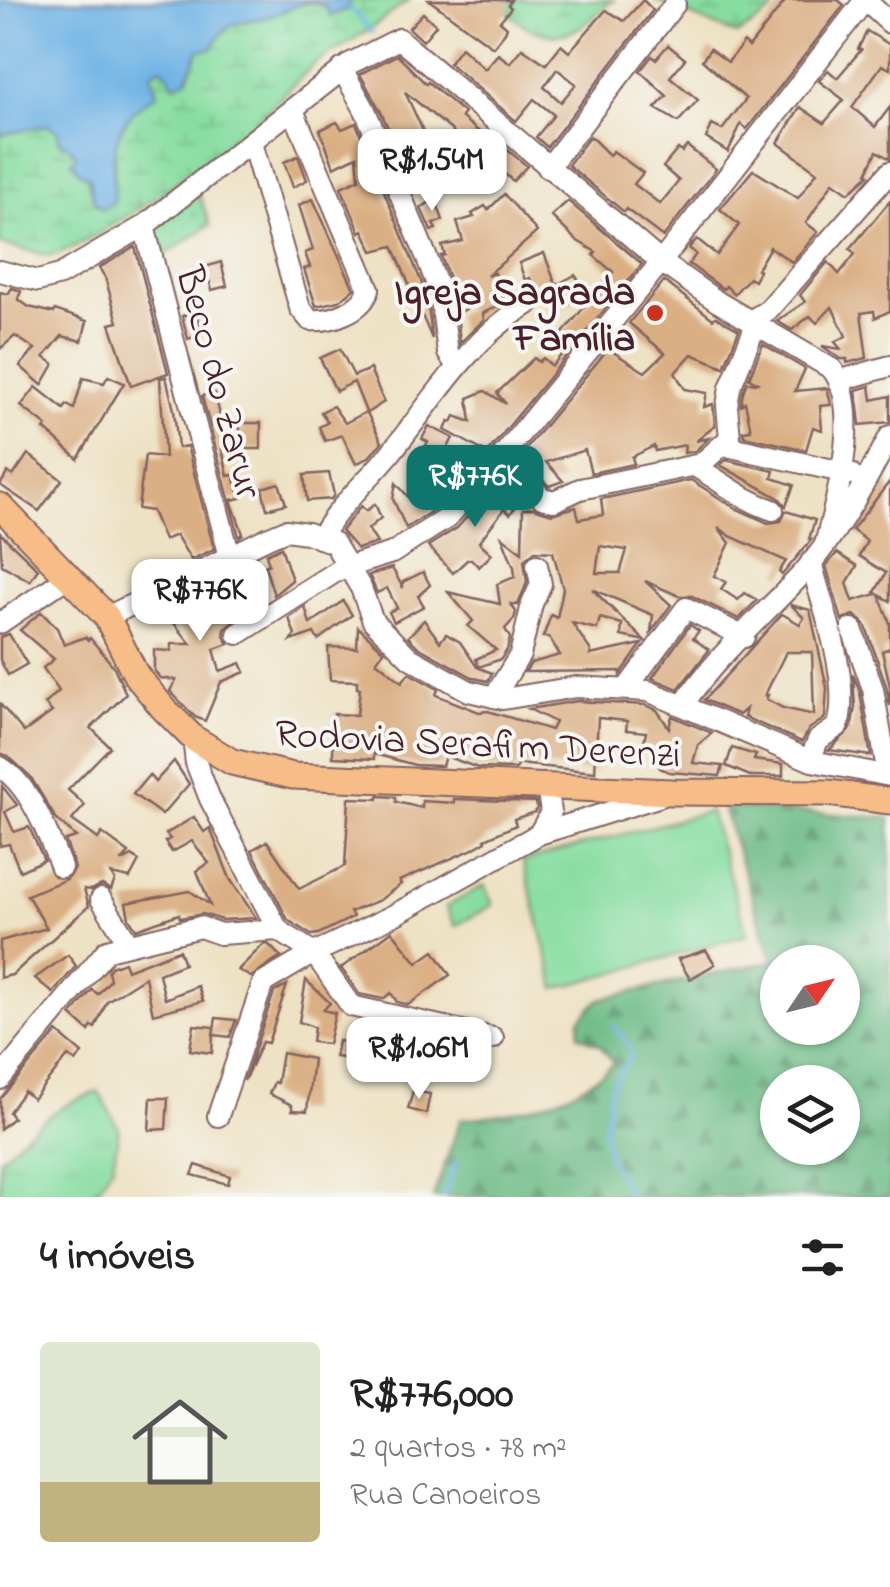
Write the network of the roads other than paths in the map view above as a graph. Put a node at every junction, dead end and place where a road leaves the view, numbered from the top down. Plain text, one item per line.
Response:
1 (865, 0) edge
2 (675, 4) dead end
3 (890, 23) edge
4 (347, 66) junction
5 (294, 110) junction
6 (252, 143) junction
7 (548, 168) junction
8 (890, 172) edge
9 (144, 226) junction
10 (662, 262) junction
11 (0, 271) edge
12 (528, 304) dead end
13 (754, 321) junction
14 (456, 365) junction
15 (890, 366) edge
16 (841, 380) junction
17 (890, 436) edge
18 (726, 444) junction
19 (498, 461) junction
20 (694, 466) junction
21 (841, 472) junction
22 (878, 472) edge
23 (0, 506) edge
24 (773, 510) dead end
25 (320, 538) junction
26 (818, 553) junction
27 (230, 556) junction
28 (536, 566) dead end
29 (349, 568) junction
30 (69, 576) junction
31 (107, 617) junction
32 (0, 622) edge
33 (852, 629) dead end
34 (238, 634) dead end
35 (744, 637) junction
36 (627, 688) junction
37 (494, 697) junction
38 (684, 704) junction
39 (192, 738) junction
40 (810, 760) junction
41 (0, 767) edge
42 (889, 784) edge
43 (549, 797) junction
44 (601, 807) junction
45 (539, 834) junction
46 (60, 867) dead end
47 (101, 899) dead end
48 (278, 930) junction
49 (130, 944) junction
50 (314, 953) junction
51 (493, 1038) dead end
52 (0, 1079) edge
53 (218, 1116) dead end

1 - 3 street
1 - 10 street
2 - 7 street
4 - 5 street
4 - 7 street
4 - 14 street
5 - 6 street
5 - 6 street
6 - 9 street
7 - 10 street
8 - 13 street
9 - 11 street
9 - 27 street, Beco do Zarur
10 - 13 street
10 - 19 street
12 - 14 street
13 - 16 street
13 - 18 street
14 - 25 street
15 - 16 street
16 - 21 street
17 - 22 street
18 - 20 street
18 - 21 street
19 - 20 street
19 - 29 street
20 - 24 street
21 - 22 street
21 - 26 street
22 - 26 street
23 - 30 main road, Rodovia Serafim Derenzi
25 - 27 street
25 - 29 street
26 - 35 street
26 - 40 street
27 - 31 street
28 - 37 street
29 - 34 street
29 - 37 street
30 - 31 main road, Rodovia Serafim Derenzi
30 - 32 street
31 - 39 main road, Rodovia Serafim Derenzi
33 - 42 street
35 - 36 street
35 - 38 street
36 - 37 street
36 - 38 street
38 - 40 street
39 - 43 main road, Rodovia Serafim Derenzi
39 - 48 street
40 - 42 street
41 - 46 street
42 - 44 main road, Rodovia Serafim Derenzi
43 - 44 main road, Rodovia Serafim Derenzi
43 - 44 street
43 - 45 street
44 - 45 street
45 - 50 street
47 - 49 street
48 - 49 street
48 - 50 street
49 - 52 street
50 - 51 street
50 - 53 street

